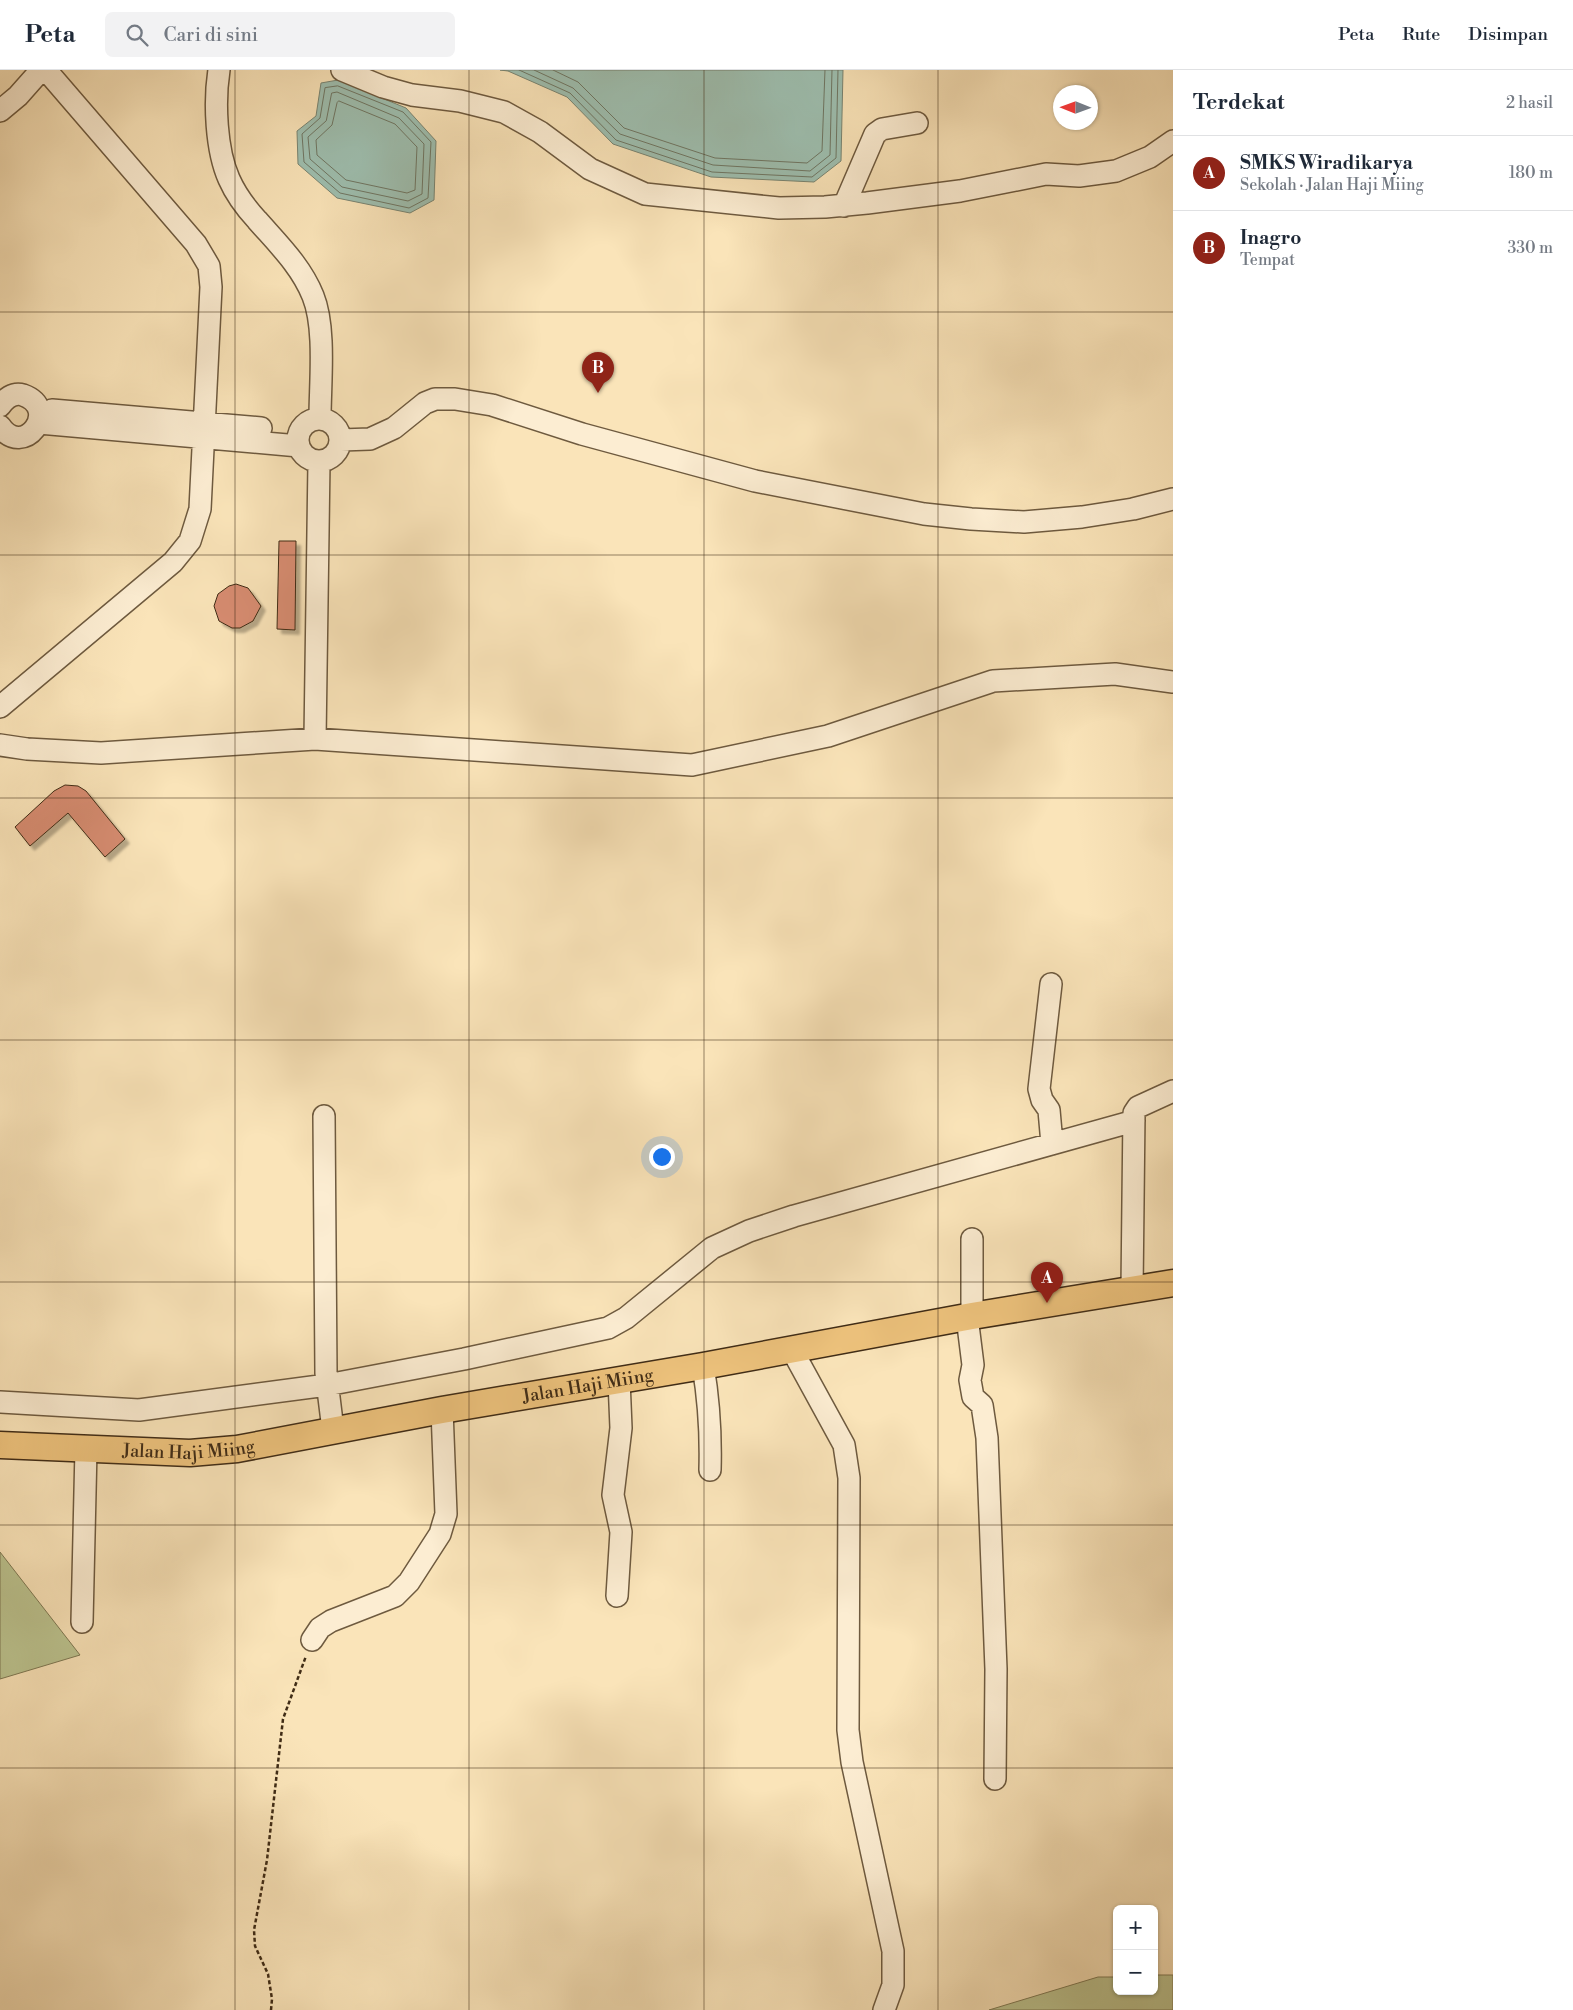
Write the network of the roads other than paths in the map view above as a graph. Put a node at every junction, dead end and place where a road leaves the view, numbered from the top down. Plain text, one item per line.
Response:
1 (41, 70) edge
2 (46, 70) edge
3 (219, 70) edge
4 (342, 70) edge
5 (0, 111) edge
6 (917, 123) dead end
7 (1173, 141) edge
8 (844, 206) junction
9 (0, 406) edge
10 (39, 417) junction
11 (320, 418) junction
12 (0, 426) edge
13 (205, 430) junction
14 (299, 439) junction
15 (341, 440) junction
16 (319, 462) junction
17 (1173, 499) edge
18 (1173, 682) edge
19 (0, 707) edge
20 (315, 739) junction
21 (0, 745) edge
22 (1050, 984) dead end
23 (1173, 1091) edge
24 (324, 1116) dead end
25 (1134, 1122) junction
26 (1052, 1144) junction
27 (972, 1239) dead end
28 (1173, 1283) edge
29 (1132, 1290) junction
30 (970, 1316) junction
31 (792, 1350) junction
32 (703, 1366) junction
33 (619, 1380) junction
34 (327, 1385) junction
35 (0, 1402) edge
36 (442, 1410) junction
37 (333, 1430) junction
38 (0, 1445) edge
39 (86, 1449) junction
40 (710, 1470) dead end
41 (617, 1596) dead end
42 (82, 1622) dead end
43 (312, 1640) road end
44 (995, 1779) dead end
45 (884, 2010) edge

1 - 5 street
2 - 13 street
3 - 11 street
4 - 8 street
6 - 8 street
7 - 8 street
9 - 10 street
10 - 12 street
10 - 13 street
11 - 14 street
11 - 15 street
13 - 14 street
13 - 19 street
14 - 16 street
15 - 16 street
15 - 17 street
16 - 20 street
18 - 20 street
20 - 21 street
22 - 26 street
23 - 25 street
24 - 34 street
25 - 26 street
25 - 29 street
26 - 34 street
27 - 30 street
28 - 29 main road, Jalan Haji Miing
29 - 30 main road, Jalan Haji Miing
30 - 31 main road, Jalan Haji Miing
30 - 44 street
31 - 32 main road, Jalan Haji Miing
31 - 45 street
32 - 33 main road, Jalan Haji Miing
32 - 40 street
33 - 36 main road, Jalan Haji Miing
33 - 41 street
34 - 35 street
34 - 37 street
36 - 37 main road, Jalan Haji Miing
36 - 43 street
37 - 39 main road, Jalan Haji Miing
38 - 39 main road, Jalan Haji Miing
39 - 42 street

